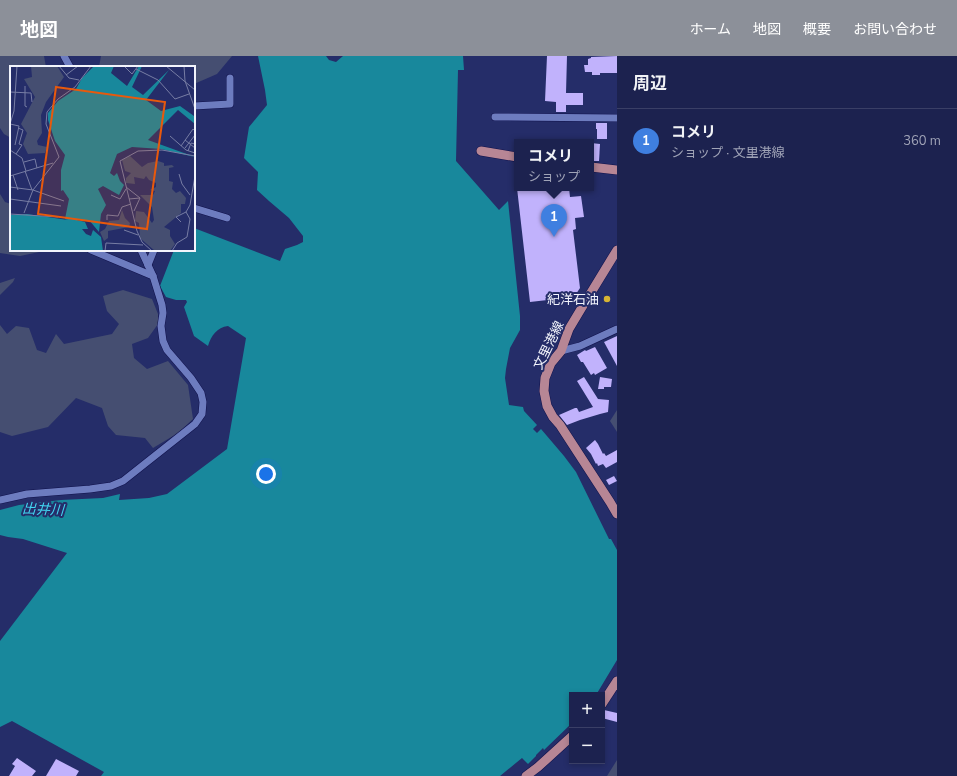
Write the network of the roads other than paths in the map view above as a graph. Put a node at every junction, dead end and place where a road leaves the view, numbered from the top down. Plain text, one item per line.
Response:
1 (64, 56) edge
2 (69, 66) edge
3 (230, 78) dead end
4 (195, 106) edge
5 (495, 117) dead end
6 (617, 118) edge
7 (481, 151) dead end
8 (514, 156) edge
9 (594, 167) edge
10 (617, 170) edge
11 (195, 208) edge
12 (227, 218) dead end
13 (617, 250) edge
14 (93, 251) edge
15 (141, 251) edge
16 (154, 251) edge
17 (148, 265) junction
18 (153, 276) junction
19 (617, 329) edge
20 (560, 351) junction
21 (0, 500) edge
22 (617, 514) edge
23 (617, 681) edge
24 (605, 699) edge
25 (569, 739) edge
26 (526, 776) edge

1 - 2 street
3 - 4 street
5 - 6 street
7 - 8 main road
9 - 10 main road
11 - 12 street
13 - 20 main road, 文里港線
14 - 18 street
15 - 17 street
16 - 17 street
17 - 18 street
18 - 21 street
19 - 20 street
20 - 22 main road, 文里港線
23 - 24 main road
25 - 26 main road

